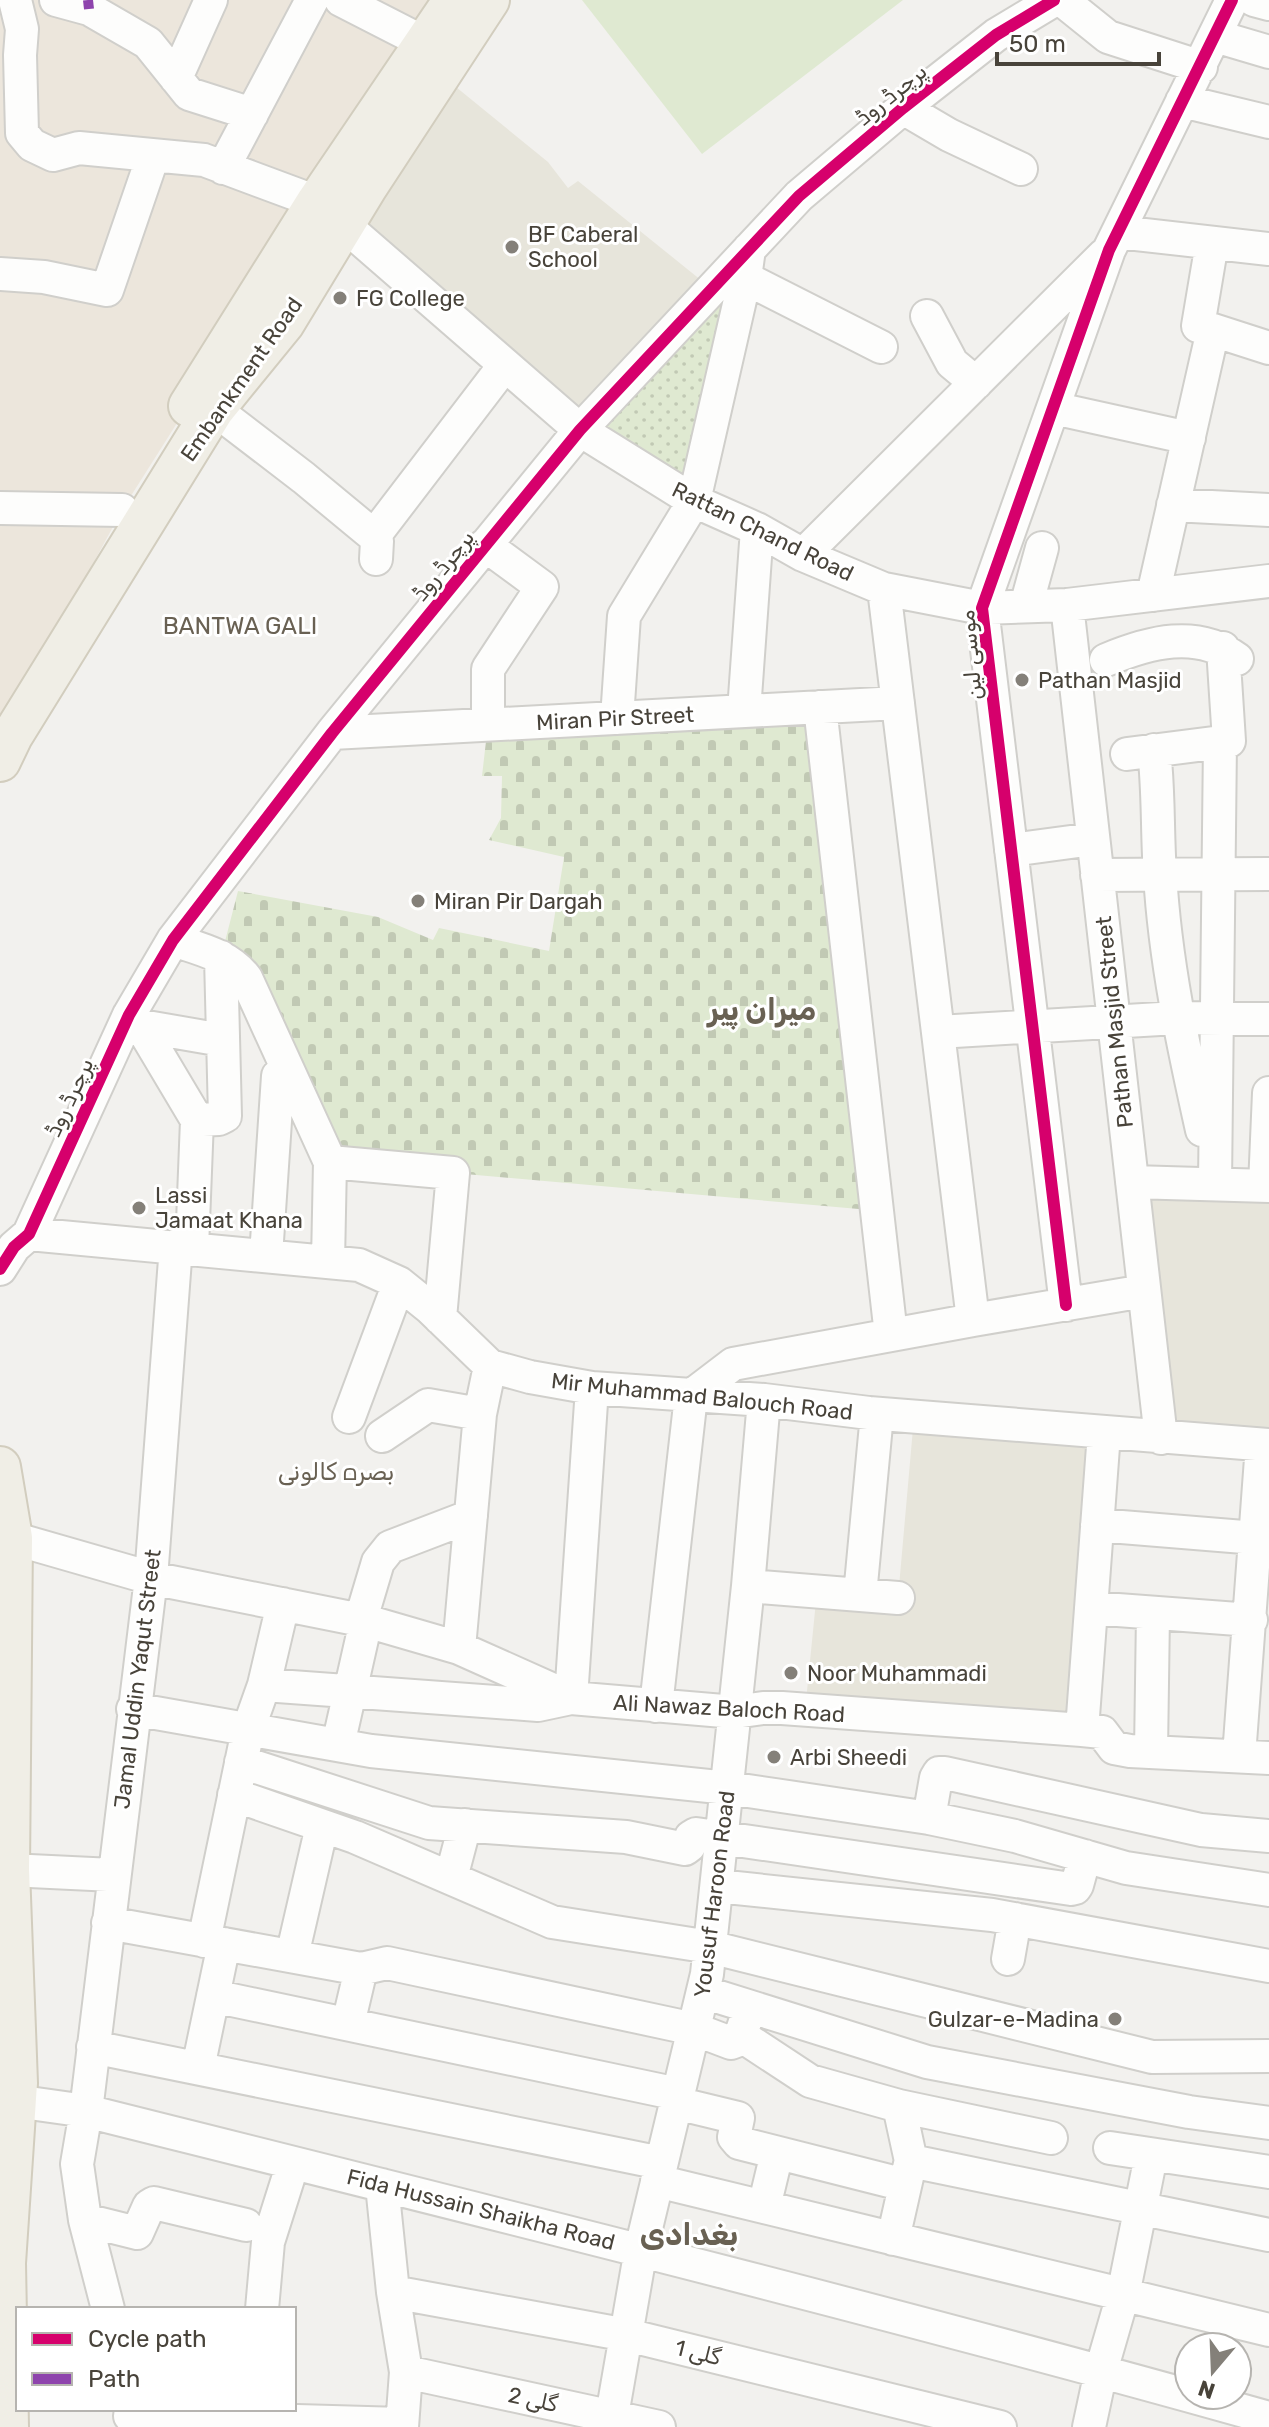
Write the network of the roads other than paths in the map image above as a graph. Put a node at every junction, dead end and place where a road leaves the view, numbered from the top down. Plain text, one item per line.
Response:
1 (15, 0) edge
2 (56, 0) edge
3 (211, 0) edge
4 (312, 0) edge
5 (341, 0) edge
6 (454, 0) edge
7 (489, 0) edge
8 (1054, 0) edge
9 (1062, 0) edge
10 (1232, 0) edge
11 (1254, 0) edge
12 (1269, 4) edge
13 (88, 5) edge
14 (1215, 36) junction
15 (425, 43) junction
16 (1269, 52) edge
17 (1201, 67) junction
18 (176, 78) junction
19 (1182, 101) junction
20 (903, 108) junction
21 (252, 114) junction
22 (1269, 122) edge
23 (153, 156) junction
24 (223, 168) junction
25 (1021, 169) dead end
26 (330, 213) junction
27 (1114, 241) junction
28 (1212, 243) junction
29 (1269, 249) edge
30 (747, 264) junction
31 (0, 274) edge
32 (927, 316) dead end
33 (1213, 330) junction
34 (881, 347) dead end
35 (1269, 348) edge
36 (504, 366) junction
37 (976, 383) junction
38 (1053, 408) junction
39 (214, 409) junction
40 (580, 430) junction
41 (1189, 438) junction
42 (694, 501) junction
43 (1173, 505) junction
44 (0, 508) edge
45 (122, 510) junction
46 (1269, 510) edge
47 (757, 529) junction
48 (485, 545) junction
49 (1042, 548) dead end
50 (803, 555) junction
51 (1269, 581) edge
52 (884, 589) junction
53 (1166, 593) junction
54 (1067, 605) junction
55 (1026, 606) junction
56 (982, 608) junction
57 (1182, 638) junction
58 (1106, 660) dead end
59 (898, 703) junction
60 (820, 707) junction
61 (744, 711) junction
62 (617, 718) junction
63 (488, 724) junction
64 (332, 733) junction
65 (0, 736) edge
66 (1220, 742) junction
67 (0, 761) edge
68 (1093, 839) junction
69 (1011, 850) junction
70 (1219, 873) junction
71 (1269, 874) edge
72 (1097, 875) junction
73 (1160, 875) junction
74 (173, 940) junction
75 (221, 957) junction
76 (1217, 1017) junction
77 (1177, 1018) junction
78 (1269, 1019) edge
79 (135, 1020) junction
80 (1114, 1022) junction
81 (1033, 1026) junction
82 (938, 1032) junction
83 (222, 1040) junction
84 (287, 1069) junction
85 (1269, 1093) edge
86 (197, 1120) junction
87 (330, 1162) junction
88 (1132, 1182) junction
89 (1215, 1184) junction
90 (1267, 1186) edge
91 (29, 1234) junction
92 (184, 1247) junction
93 (266, 1256) junction
94 (328, 1262) junction
95 (0, 1269) edge
96 (399, 1283) junction
97 (1144, 1291) junction
98 (1066, 1305) junction
99 (440, 1318) junction
100 (973, 1320) junction
101 (891, 1335) junction
102 (490, 1366) junction
103 (592, 1388) junction
104 (691, 1396) junction
105 (764, 1400) junction
106 (480, 1414) junction
107 (877, 1414) junction
108 (349, 1417) dead end
109 (1104, 1433) junction
110 (382, 1436) dead end
111 (1161, 1438) junction
112 (1266, 1445) edge
113 (0, 1467) edge
114 (471, 1516) junction
115 (1097, 1525) junction
116 (12, 1538) junction
117 (1256, 1538) junction
118 (151, 1578) junction
119 (748, 1586) junction
120 (860, 1595) junction
121 (898, 1598) dead end
122 (283, 1604) junction
123 (1091, 1608) junction
124 (1153, 1613) junction
125 (364, 1620) junction
126 (1251, 1620) junction
127 (459, 1648) junction
128 (264, 1685) junction
129 (349, 1692) junction
130 (571, 1698) junction
131 (656, 1706) junction
132 (133, 1709) junction
133 (735, 1712) junction
134 (248, 1730) junction
135 (1082, 1730) junction
136 (338, 1745) junction
137 (1151, 1752) junction
138 (1254, 1757) edge
139 (241, 1762) junction
140 (728, 1788) junction
141 (1026, 1791) junction
142 (234, 1795) junction
143 (929, 1818) junction
144 (419, 1820) junction
145 (465, 1825) junction
146 (322, 1826) junction
147 (1015, 1836) junction
148 (1269, 1836) edge
149 (723, 1837) junction
150 (1085, 1856) junction
151 (409, 1861) junction
152 (9, 1870) junction
153 (113, 1875) junction
154 (451, 1878) junction
155 (717, 1886) junction
156 (1269, 1890) edge
157 (1015, 1919) junction
158 (108, 1923) junction
159 (214, 1942) junction
160 (710, 1947) junction
161 (292, 1956) junction
162 (1008, 1959) dead end
163 (1269, 1966) edge
164 (361, 1969) junction
165 (703, 1992) junction
166 (213, 1996) junction
167 (745, 2021) junction
168 (348, 2024) junction
169 (694, 2029) junction
170 (93, 2047) junction
171 (1269, 2056) edge
172 (927, 2062) junction
173 (198, 2068) junction
174 (677, 2099) junction
175 (15, 2101) junction
176 (907, 2107) junction
177 (86, 2111) junction
178 (1269, 2123) edge
179 (1051, 2138) dead end
180 (1110, 2148) dead end
181 (777, 2153) junction
182 (1151, 2156) junction
183 (293, 2163) junction
184 (659, 2172) junction
185 (1269, 2172) edge
186 (908, 2173) junction
187 (382, 2185) junction
188 (764, 2207) junction
189 (1139, 2208) junction
190 (85, 2220) junction
191 (246, 2225) dead end
192 (1269, 2235) edge
193 (893, 2239) junction
194 (641, 2249) junction
195 (2, 2263) edge
196 (393, 2292) junction
197 (1123, 2295) junction
198 (107, 2307) edge
199 (262, 2307) edge
200 (1269, 2330) edge
201 (627, 2335) junction
202 (1101, 2371) junction
203 (406, 2372) junction
204 (130, 2417) edge
205 (1269, 2418) edge
206 (611, 2421) edge
207 (402, 2426) edge
208 (8, 2427) edge
209 (659, 2427) edge
210 (1000, 2427) edge
211 (1089, 2427) edge

1 - 23 street
2 - 13 street
3 - 18 street
4 - 21 street
5 - 15 street
6 - 15 main road, Embankment Road
7 - 26 main road, Embankment Road
8 - 20 street, پرچرڈ روڈ
9 - 17 street
10 - 14 street, موسی لین
11 - 12 street
13 - 18 street
14 - 16 street
14 - 17 street, موسی لین
15 - 26 main road, Embankment Road
17 - 19 street, موسی لین
18 - 21 street
19 - 22 street
19 - 27 street, موسی لین
20 - 25 street
20 - 30 street, پرچرڈ روڈ
21 - 24 street
23 - 24 street
23 - 31 street
24 - 26 street
26 - 36 street, Rattan Chand Road
26 - 39 main road, Embankment Road
26 - 45 main road, Embankment Road
27 - 28 street
27 - 37 street
27 - 38 street, موسی لین
28 - 29 street
28 - 33 street
30 - 34 street
30 - 40 street, پرچرڈ روڈ
30 - 42 street
32 - 37 street
33 - 35 street
33 - 41 street
36 - 39 street
36 - 40 street, Rattan Chand Road
37 - 50 street
38 - 41 street
38 - 56 street, موسی لین
39 - 67 main road, Embankment Road
40 - 42 street, Rattan Chand Road
40 - 48 street, پرچرڈ روڈ
41 - 43 street
42 - 47 street, Rattan Chand Road
42 - 62 street
43 - 46 street
43 - 53 street
44 - 45 street
45 - 65 main road, Embankment Road
47 - 50 street, Rattan Chand Road
47 - 61 street
48 - 63 street
48 - 64 street, پرچرڈ روڈ
49 - 55 street
50 - 52 street, Rattan Chand Road
51 - 53 street, Rattan Chand Road
52 - 56 street, Rattan Chand Road
52 - 59 street
53 - 54 street, Rattan Chand Road
53 - 57 street
54 - 55 street, Rattan Chand Road
54 - 68 street, Pathan Masjid Street
55 - 56 street, Rattan Chand Road
56 - 69 street, موسی لین
57 - 58 street
57 - 66 street
59 - 60 street, Miran Pir Street
59 - 82 street
60 - 61 street, Miran Pir Street
60 - 101 street
61 - 62 street, Miran Pir Street
62 - 63 street, Miran Pir Street
63 - 64 street, Miran Pir Street
64 - 74 street, پرچرڈ روڈ
66 - 70 street
66 - 73 street
68 - 69 street
68 - 72 street, Pathan Masjid Street
69 - 81 street, موسی لین
70 - 71 street
70 - 73 street
70 - 76 street
72 - 73 street
72 - 80 street, Pathan Masjid Street
73 - 77 street
74 - 75 street
74 - 79 street, پرچرڈ روڈ
75 - 83 street
75 - 84 street
76 - 77 street
76 - 78 street
76 - 89 street
77 - 80 street
77 - 89 street
79 - 83 street
79 - 86 street
79 - 91 street, پرچرڈ روڈ
80 - 81 street
80 - 88 street, Pathan Masjid Street
81 - 82 street
81 - 98 street, موسی لین
82 - 100 street
83 - 86 street
84 - 87 street
84 - 93 street
85 - 90 street
86 - 92 street, Jamal Uddin Yaqut Street
87 - 94 street
87 - 99 street
88 - 89 street
88 - 97 street, Pathan Masjid Street
89 - 90 street
91 - 92 street, Mir Muhammad Balouch Road
91 - 95 street, پرچرڈ روڈ
92 - 93 street, Mir Muhammad Balouch Road
92 - 118 street, Jamal Uddin Yaqut Street
93 - 94 street, Mir Muhammad Balouch Road
94 - 96 street, Mir Muhammad Balouch Road
96 - 99 street, Mir Muhammad Balouch Road
96 - 108 street
97 - 98 street
97 - 111 street, Pathan Masjid Street
98 - 100 street
99 - 102 street, Mir Muhammad Balouch Road
100 - 101 street
101 - 104 street
102 - 103 street, Mir Muhammad Balouch Road
102 - 106 street
103 - 104 street, Mir Muhammad Balouch Road
103 - 130 street
104 - 105 street, Mir Muhammad Balouch Road
104 - 131 street
105 - 107 street, Mir Muhammad Balouch Road
105 - 119 street, Yousuf Haroon Road
106 - 110 street
106 - 114 street
107 - 109 street, Mir Muhammad Balouch Road
107 - 120 street
109 - 111 street, Mir Muhammad Balouch Road
109 - 115 street
111 - 112 street, Mir Muhammad Balouch Road
112 - 117 street
113 - 116 main road
114 - 125 street
114 - 127 street
115 - 117 street
115 - 123 street
116 - 118 street, Ali Nawaz Baloch Road
116 - 152 main road
117 - 126 street
118 - 122 street, Ali Nawaz Baloch Road
118 - 132 street, Jamal Uddin Yaqut Street
119 - 120 street
119 - 133 street, Yousuf Haroon Road
120 - 121 street
122 - 125 street, Ali Nawaz Baloch Road
122 - 128 street
123 - 124 street
123 - 135 street
124 - 126 street
124 - 137 street
125 - 127 street, Ali Nawaz Baloch Road
125 - 129 street
126 - 138 street
127 - 130 street, Ali Nawaz Baloch Road
128 - 129 street
128 - 134 street
129 - 130 street
129 - 136 street
130 - 131 street, Ali Nawaz Baloch Road
131 - 133 street, Ali Nawaz Baloch Road
132 - 134 street
132 - 153 street, Jamal Uddin Yaqut Street
133 - 135 street, Ali Nawaz Baloch Road
133 - 140 street, Yousuf Haroon Road
134 - 136 street
134 - 139 street
135 - 137 street, Ali Nawaz Baloch Road
136 - 140 street
137 - 138 street, Ali Nawaz Baloch Road
139 - 142 street
139 - 144 street
140 - 143 street
140 - 149 street, Yousuf Haroon Road
141 - 143 street
141 - 147 street
141 - 148 street
142 - 146 street
142 - 159 street
143 - 147 street
144 - 145 street
144 - 151 street
145 - 149 street
145 - 154 street
146 - 151 street
146 - 161 street
147 - 150 street
149 - 150 street
149 - 155 street, Yousuf Haroon Road
150 - 156 street
151 - 154 street
152 - 153 street
152 - 175 main road
153 - 158 street, Jamal Uddin Yaqut Street
154 - 160 street
155 - 157 street
155 - 160 street, Yousuf Haroon Road
157 - 162 street
157 - 163 street
158 - 159 street
158 - 170 street, Jamal Uddin Yaqut Street
159 - 161 street
159 - 166 street
160 - 165 street, Yousuf Haroon Road
160 - 171 street
161 - 164 street
164 - 168 street
164 - 169 street
165 - 167 street
165 - 169 street, Yousuf Haroon Road
166 - 168 street
166 - 173 street
167 - 169 street
167 - 172 street
167 - 176 street
168 - 174 street
169 - 174 street, Yousuf Haroon Road
170 - 173 street
170 - 177 street, Jamal Uddin Yaqut Street
172 - 176 street
172 - 178 street
173 - 184 street
174 - 181 street
174 - 184 street, Yousuf Haroon Road
175 - 177 street, Fida Hussain Shaikha Road
175 - 195 main road
176 - 179 street
176 - 186 street
177 - 183 street, Fida Hussain Shaikha Road
177 - 190 street, Jamal Uddin Yaqut Street
180 - 182 street
181 - 186 street
181 - 188 street
182 - 185 street
182 - 189 street
183 - 187 street, Fida Hussain Shaikha Road
183 - 199 street
184 - 188 street
184 - 194 street, Yousuf Haroon Road
186 - 189 street
186 - 193 street
187 - 194 street, Fida Hussain Shaikha Road
187 - 196 street
188 - 193 street
189 - 192 street
189 - 197 street
190 - 191 street
190 - 198 street, Jamal Uddin Yaqut Street
193 - 197 street
194 - 201 street, Yousuf Haroon Road
194 - 202 street, Fida Hussain Shaikha Road
195 - 208 main road
196 - 201 street, گلی 1
196 - 203 street
197 - 200 street
197 - 202 street
201 - 206 street, Yousuf Haroon Road
201 - 210 street, گلی 1
202 - 205 street, Fida Hussain Shaikha Road
202 - 211 street
203 - 206 street, گلی 2
203 - 207 street
204 - 207 street
206 - 209 street, گلی 2

